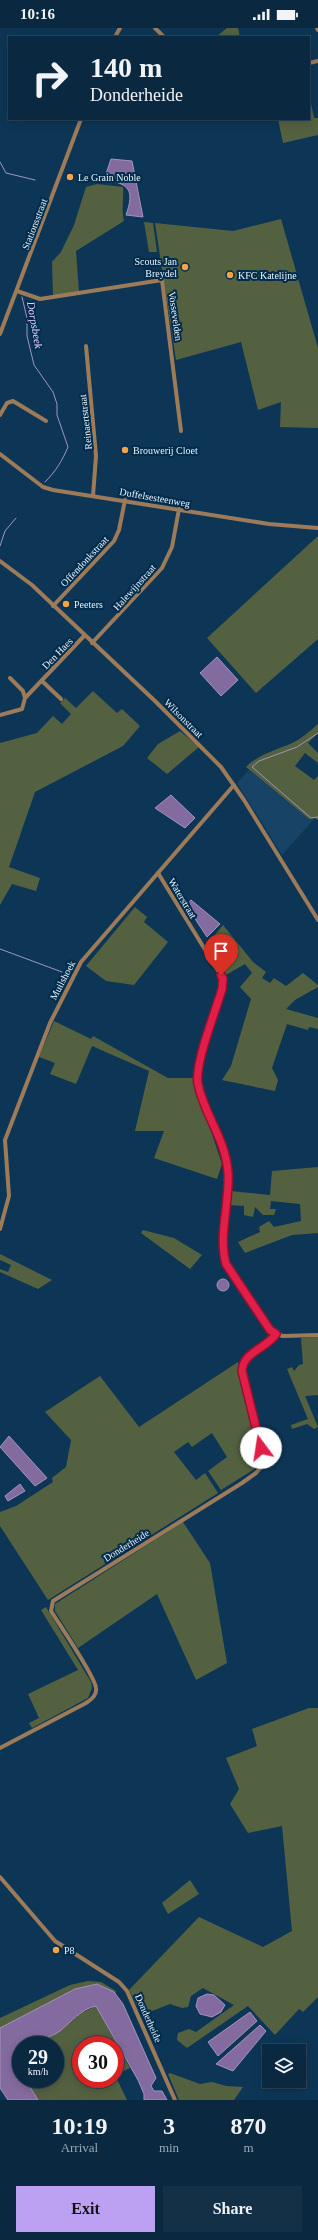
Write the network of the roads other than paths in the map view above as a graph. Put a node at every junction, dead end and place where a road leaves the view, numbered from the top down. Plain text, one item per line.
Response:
1 (155, 28) edge
2 (163, 36) edge
3 (81, 120) edge
4 (17, 291) junction
5 (1, 331) edge
6 (86, 346) dead end
7 (0, 415) edge
8 (46, 421) dead end
9 (181, 431) dead end
10 (0, 454) edge
11 (93, 496) junction
12 (125, 500) junction
13 (179, 509) junction
14 (318, 528) edge
15 (0, 561) edge
16 (53, 606) junction
17 (84, 636) junction
18 (92, 644) junction
19 (10, 678) dead end
20 (42, 681) junction
21 (25, 698) junction
22 (61, 699) dead end
23 (0, 715) edge
24 (234, 785) junction
25 (158, 873) junction
26 (318, 920) edge
27 (0, 1229) edge
28 (276, 1334) junction
29 (318, 1335) edge
30 (0, 1748) edge
31 (0, 1877) edge
32 (175, 2100) edge

1 - 2 street
3 - 4 street, Stationsstraat
4 - 5 street, Stationsstraat
4 - 9 street, Vossevelden
6 - 11 street, Reinaertstraat
7 - 8 street
10 - 11 street, Duffelsesteenweg
11 - 12 street, Duffelsesteenweg
12 - 13 street, Duffelsesteenweg
12 - 16 street, Offendonkstraat
13 - 14 street, Duffelsesteenweg
13 - 18 street, Halewijnstraat
15 - 16 street, Wilsonstraat
16 - 17 street, Wilsonstraat
17 - 18 street, Wilsonstraat
17 - 20 street, Den Haes
18 - 24 street, Wilsonstraat
19 - 21 street
20 - 21 street, Den Haes
20 - 22 street, Den Haes
21 - 23 street, Den Haes
24 - 25 street, Muilshoek
24 - 26 street, Wilsonstraat
25 - 27 street, Muilshoek
25 - 28 street, Waterstraat
28 - 29 street
28 - 30 street, Donderheide
31 - 32 street, Donderheide

